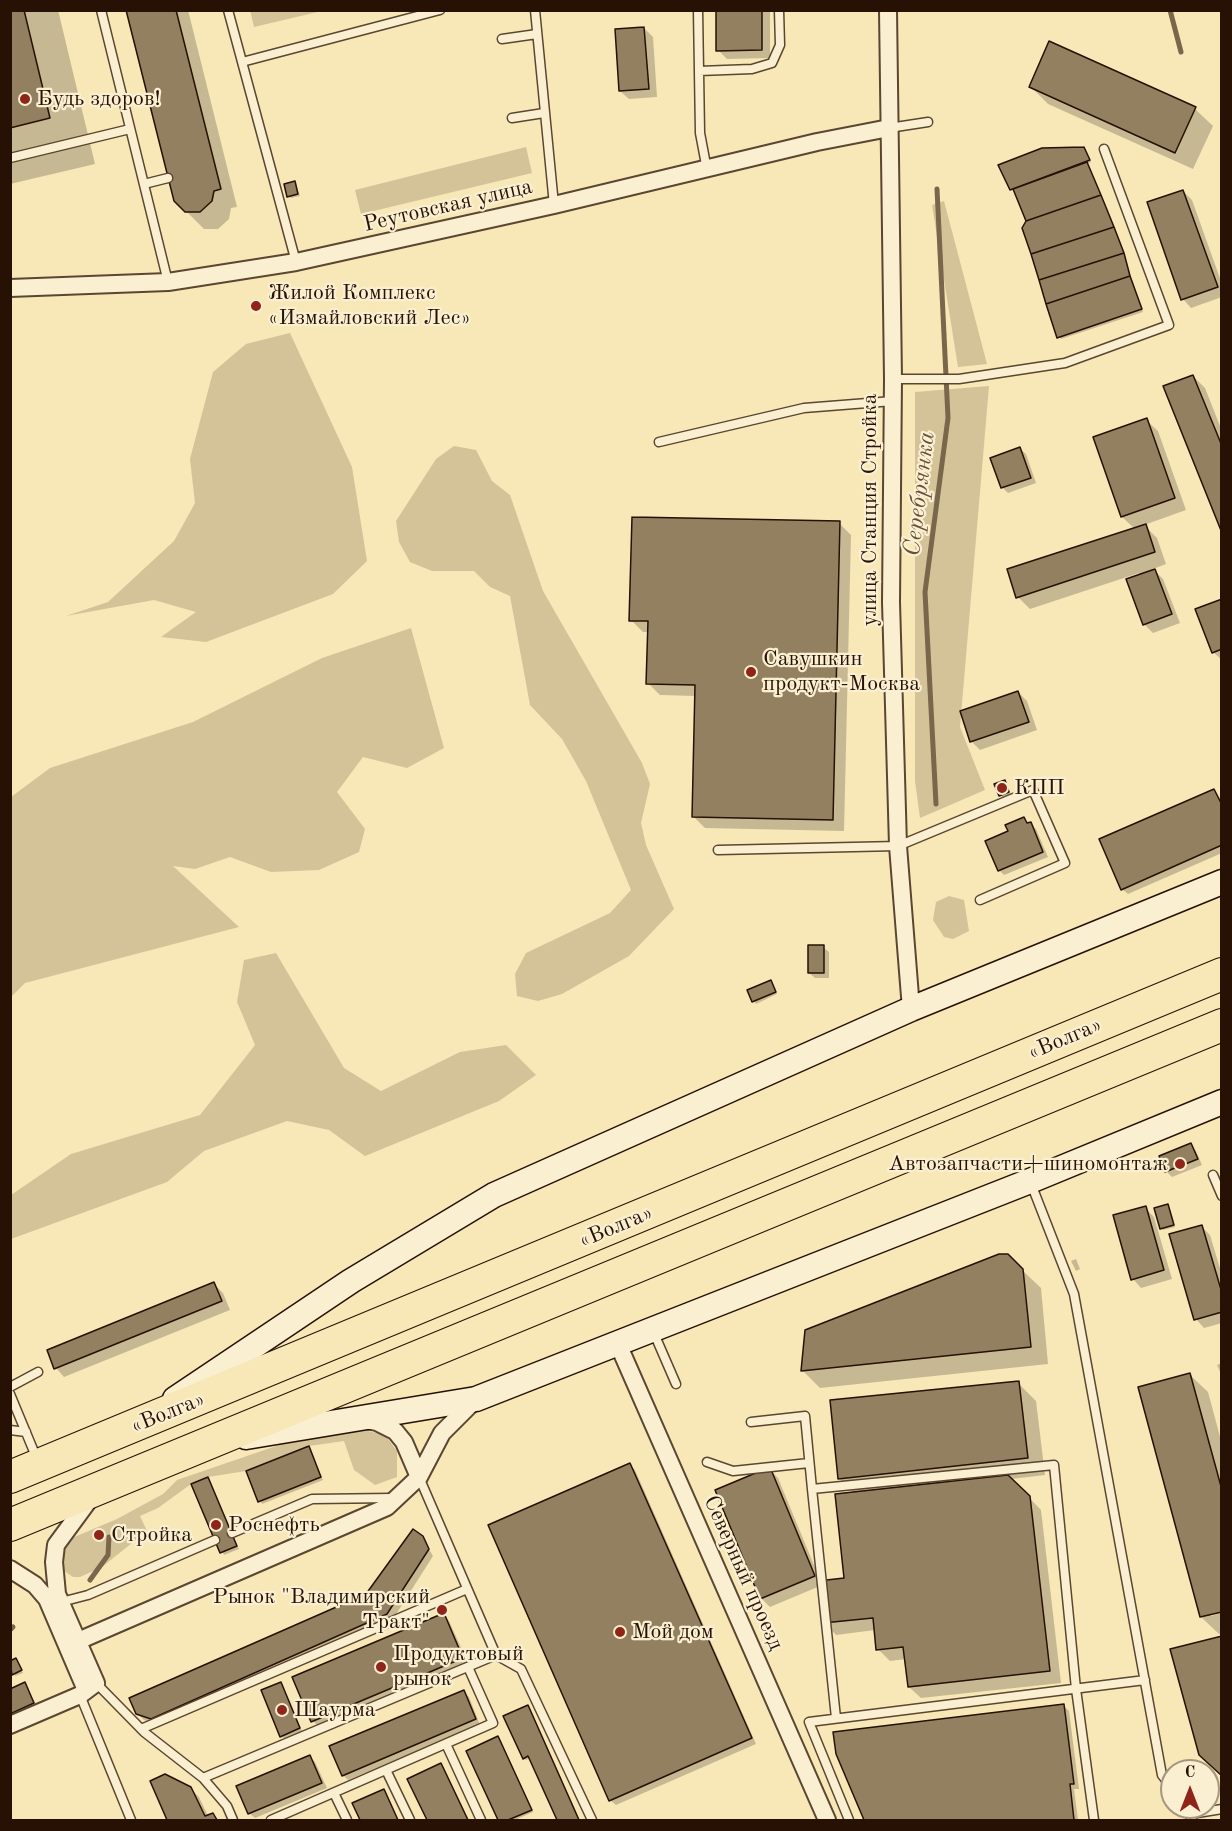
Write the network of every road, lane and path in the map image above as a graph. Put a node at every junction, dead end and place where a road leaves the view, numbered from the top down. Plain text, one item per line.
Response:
1 (101, 10) edge
2 (228, 10) edge
3 (440, 10) edge
4 (534, 10) edge
5 (698, 10) edge
6 (779, 10) edge
7 (888, 10) edge
8 (537, 34) junction
9 (502, 39) dead end
10 (242, 62) junction
11 (699, 71) junction
12 (544, 113) junction
13 (512, 118) dead end
14 (928, 122) dead end
15 (889, 128) junction
16 (130, 129) junction
17 (1104, 149) dead end
18 (10, 158) edge
19 (707, 170) junction
20 (168, 178) dead end
21 (144, 184) junction
22 (554, 205) junction
23 (296, 262) junction
24 (168, 282) junction
25 (10, 288) edge
26 (893, 379) junction
27 (893, 401) junction
28 (659, 442) dead end
29 (898, 846) junction
30 (718, 850) dead end
31 (1221, 882) edge
32 (980, 900) dead end
33 (1221, 974) edge
34 (911, 1009) junction
35 (1221, 1025) edge
36 (1221, 1102) edge
37 (1213, 1175) dead end
38 (1030, 1181) junction
39 (1221, 1196) edge
40 (653, 1330) junction
41 (618, 1344) junction
42 (38, 1372) dead end
43 (676, 1384) dead end
44 (10, 1387) edge
45 (10, 1394) edge
46 (476, 1399) junction
47 (355, 1418) junction
48 (751, 1422) dead end
49 (130, 1428) junction
50 (10, 1430) edge
51 (26, 1432) junction
52 (202, 1445) junction
53 (707, 1462) dead end
54 (809, 1463) junction
55 (40, 1465) junction
56 (419, 1476) junction
57 (10, 1477) edge
58 (98, 1488) junction
59 (812, 1489) junction
60 (397, 1498) junction
61 (10, 1525) edge
62 (232, 1533) dead end
63 (215, 1540) dead end
64 (10, 1569) edge
65 (467, 1590) junction
66 (61, 1602) junction
67 (78, 1641) junction
68 (496, 1655) junction
69 (468, 1667) junction
70 (1144, 1680) junction
71 (87, 1689) junction
72 (1076, 1689) junction
73 (836, 1718) junction
74 (10, 1725) edge
75 (141, 1729) junction
76 (446, 1744) junction
77 (1160, 1764) edge
78 (386, 1770) junction
79 (203, 1778) junction
80 (334, 1793) junction
81 (131, 1821) edge
82 (233, 1821) edge
83 (271, 1821) edge
84 (346, 1821) edge
85 (410, 1821) edge
86 (481, 1821) edge
87 (591, 1821) edge
88 (827, 1821) edge
89 (849, 1821) edge
90 (1094, 1821) edge

1 - 16 lane
2 - 10 lane
3 - 10 lane
4 - 8 lane
5 - 11 lane
6 - 11 lane
7 - 15 street, улица Станция Стройка
8 - 9 lane
8 - 12 lane
10 - 23 lane
11 - 19 lane
12 - 13 lane
12 - 22 lane
14 - 15 lane
15 - 19 street, Реутовская улица
15 - 26 street, улица Станция Стройка
16 - 18 lane
16 - 21 lane
17 - 26 lane
19 - 22 street, Реутовская улица
20 - 21 lane
21 - 24 lane
22 - 23 street, Реутовская улица
23 - 24 street, Реутовская улица
24 - 25 street, Реутовская улица
26 - 27 street, улица Станция Стройка
27 - 28 lane
27 - 29 street, улица Станция Стройка
29 - 30 lane
29 - 32 lane
29 - 34 street, улица Станция Стройка
31 - 34 street
33 - 49 highway, «Волга»
34 - 49 street
35 - 52 highway, «Волга»
36 - 38 street
37 - 39 lane
38 - 40 street
38 - 70 lane
40 - 41 street
40 - 43 lane
41 - 46 street
41 - 88 street, Северный проезд
42 - 44 lane
45 - 51 lane
46 - 47 street
46 - 56 street
47 - 52 street
47 - 56 street
48 - 54 lane
49 - 55 highway, «Волга»
50 - 51 lane
51 - 55 lane
52 - 58 highway, «Волга»
53 - 54 lane
54 - 59 lane
55 - 57 highway, «Волга»
56 - 60 street
56 - 65 lane
58 - 61 highway, «Волга»
58 - 66 street
59 - 72 lane
59 - 73 lane
60 - 62 lane
60 - 67 street
63 - 66 lane
64 - 71 street
65 - 68 lane
65 - 75 lane
66 - 67 street
67 - 71 street
68 - 69 lane
68 - 87 lane
69 - 76 lane
69 - 79 lane
70 - 72 lane
70 - 77 lane
71 - 74 street
71 - 75 lane
71 - 81 lane
72 - 73 lane
72 - 90 lane
73 - 89 lane
75 - 79 lane
76 - 78 lane
76 - 86 lane
78 - 80 lane
78 - 85 lane
79 - 82 lane
80 - 83 lane
80 - 84 lane

